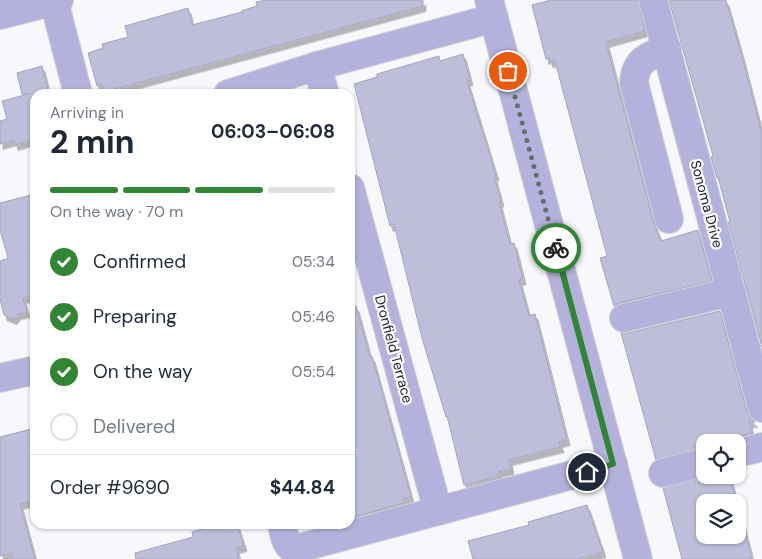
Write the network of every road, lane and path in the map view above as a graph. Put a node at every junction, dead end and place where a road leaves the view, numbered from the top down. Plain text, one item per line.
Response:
1 (653, 0) edge
2 (56, 1) edge
3 (491, 9) edge
4 (0, 16) edge
5 (667, 49) junction
6 (317, 66) junction
7 (77, 89) edge
8 (244, 89) edge
9 (324, 89) edge
10 (355, 206) edge
11 (669, 219) dead end
12 (731, 292) junction
13 (624, 318) dead end
14 (30, 371) edge
15 (0, 378) edge
16 (762, 408) edge
17 (762, 447) edge
18 (746, 451) edge
19 (613, 464) junction
20 (696, 464) edge
21 (663, 473) dead end
22 (438, 511) junction
23 (283, 529) edge
24 (638, 559) edge

1 - 5 street, Sonoma Drive
2 - 4 street
2 - 7 street
3 - 6 street
3 - 19 street
5 - 11 street
5 - 12 street, Sonoma Drive
6 - 8 street
6 - 9 street
10 - 22 street, Dronfield Terrace
12 - 13 street
12 - 16 street, Sonoma Drive
14 - 15 street
17 - 18 street
19 - 22 street
19 - 24 street
20 - 21 street
22 - 23 street

